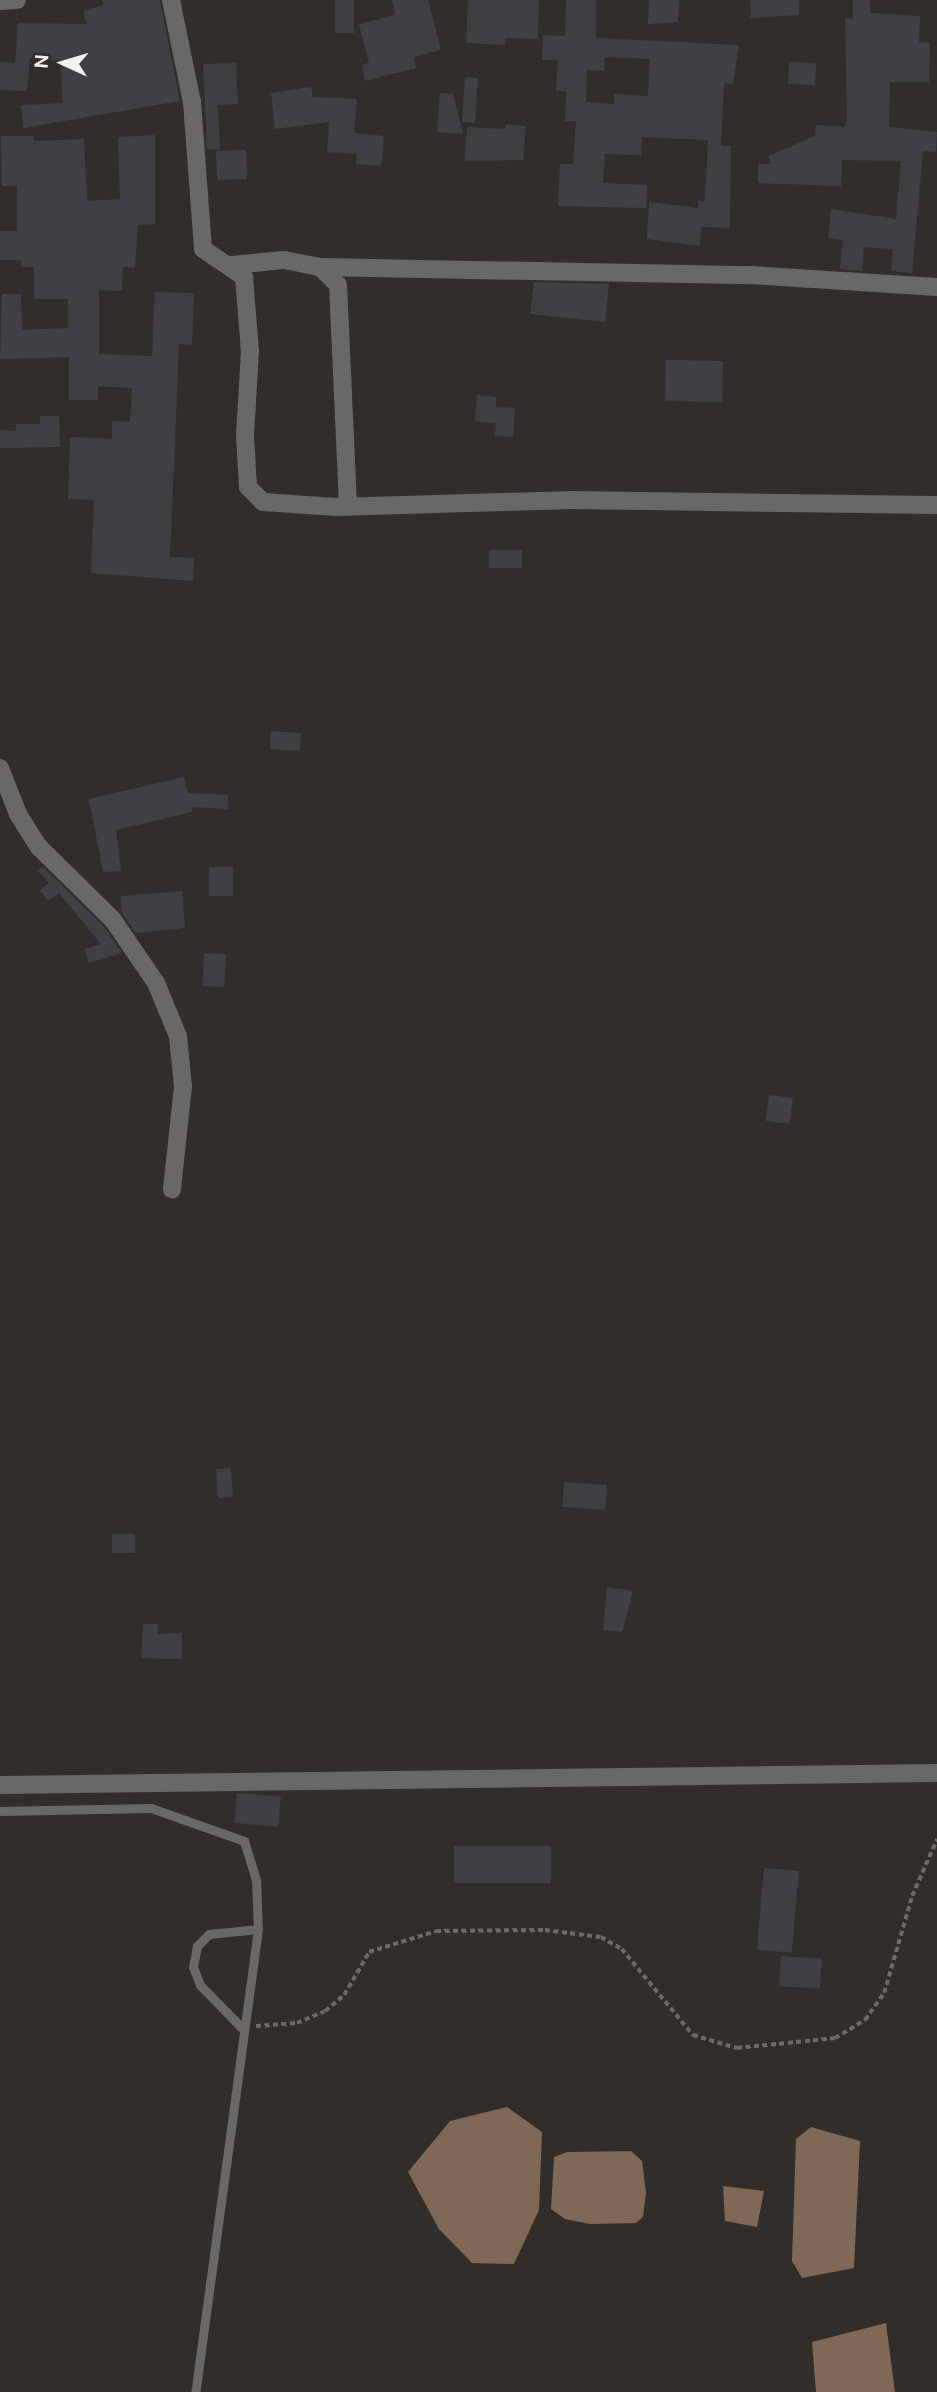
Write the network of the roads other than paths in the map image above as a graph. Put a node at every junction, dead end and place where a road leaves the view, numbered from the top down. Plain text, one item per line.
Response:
1 (16, 0) edge
2 (171, 0) edge
3 (0, 1) edge
4 (232, 265) junction
5 (320, 267) junction
6 (937, 287) edge
7 (937, 505) edge
8 (348, 507) junction
9 (0, 768) edge
10 (172, 1189) dead end
11 (937, 1773) edge
12 (0, 1785) edge
13 (0, 1811) edge
14 (258, 1929) junction
15 (241, 2026) junction
16 (195, 2392) edge

1 - 3 street
2 - 4 street
4 - 5 street
4 - 8 street
5 - 6 street
5 - 8 street
7 - 8 street
9 - 10 street
11 - 12 street
13 - 14 lane
14 - 15 lane
14 - 15 lane
15 - 16 lane

